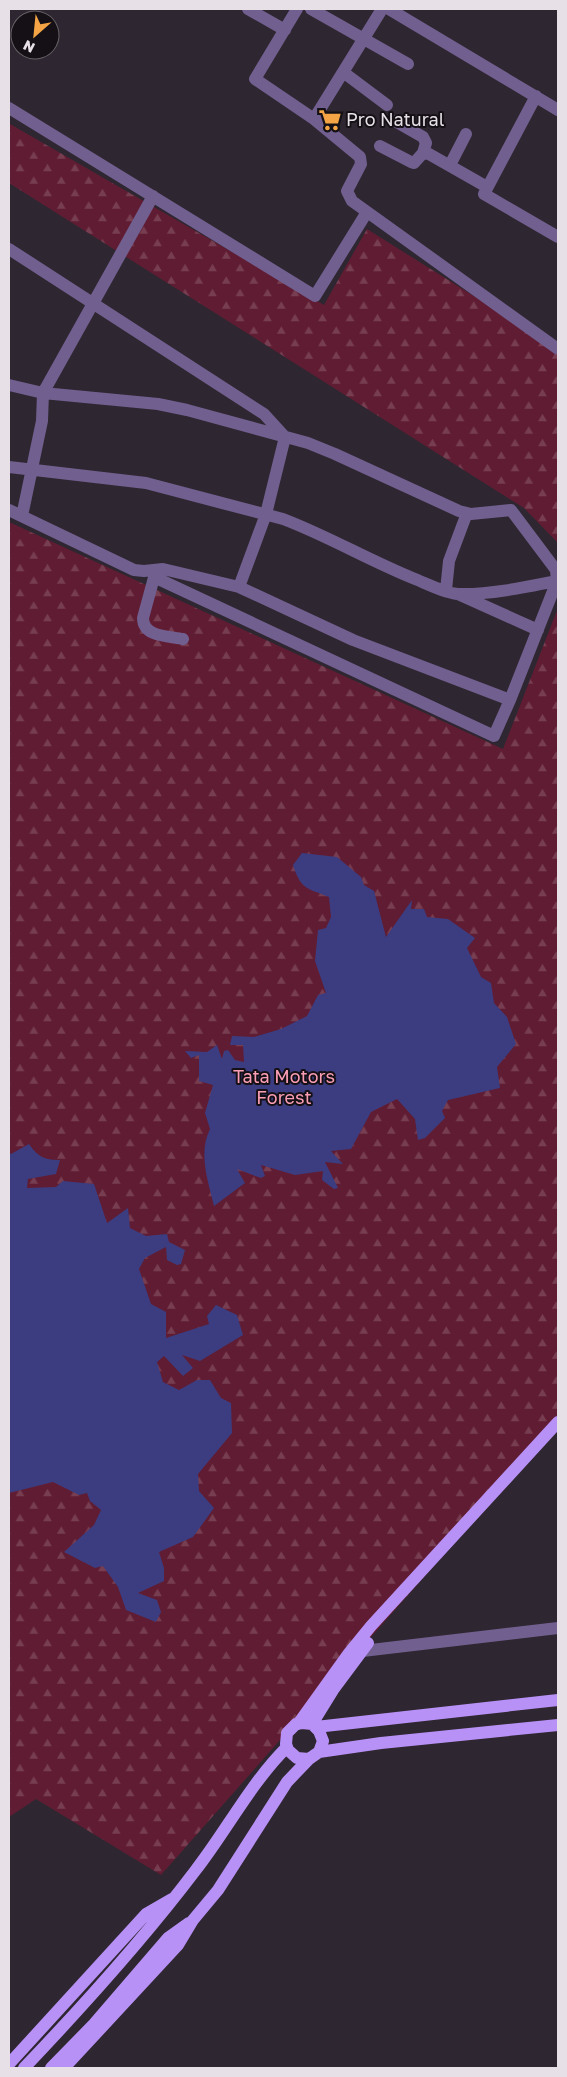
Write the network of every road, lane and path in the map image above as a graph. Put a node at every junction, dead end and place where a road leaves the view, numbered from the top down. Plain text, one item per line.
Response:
1 (248, 9) edge
2 (297, 9) edge
3 (311, 9) edge
4 (382, 9) edge
5 (389, 9) edge
6 (285, 30) junction
7 (363, 39) junction
8 (408, 64) dead end
9 (343, 72) junction
10 (536, 96) junction
11 (387, 105) dead end
12 (9, 108) edge
13 (558, 110) edge
14 (314, 119) junction
15 (395, 121) dead end
16 (466, 134) dead end
17 (380, 146) dead end
18 (424, 153) junction
19 (450, 165) junction
20 (488, 186) junction
21 (154, 196) junction
22 (367, 212) junction
23 (558, 237) edge
24 (9, 249) edge
25 (93, 304) junction
26 (558, 349) edge
27 (9, 385) edge
28 (43, 393) junction
29 (285, 437) junction
30 (9, 467) edge
31 (32, 471) junction
32 (9, 510) edge
33 (467, 513) junction
34 (266, 514) junction
35 (22, 516) junction
36 (155, 574) junction
37 (557, 581) junction
38 (239, 587) junction
39 (451, 592) junction
40 (538, 630) junction
41 (183, 639) dead end
42 (510, 700) junction
43 (558, 1422) edge
44 (558, 1434) edge
45 (558, 1628) edge
46 (354, 1652) junction
47 (558, 1700) edge
48 (298, 1724) junction
49 (558, 1725) edge
50 (314, 1726) junction
51 (287, 1746) junction
52 (314, 1756) junction
53 (176, 1896) junction
54 (193, 1920) junction
55 (9, 2064) edge
56 (24, 2068) edge
57 (51, 2068) edge
58 (64, 2068) edge

1 - 6 street
2 - 6 street
3 - 7 street
4 - 7 street
5 - 10 street
6 - 14 street
7 - 8 street
7 - 9 street
9 - 11 street
9 - 14 street
10 - 13 street
10 - 20 street
12 - 21 street
14 - 22 street
15 - 18 street
16 - 19 street
17 - 18 street
18 - 19 street
19 - 20 street
20 - 23 street
21 - 22 street
21 - 25 street
22 - 26 street
24 - 25 street
25 - 28 street
25 - 29 street
27 - 28 street
28 - 29 street
28 - 31 street
29 - 33 street
29 - 34 street
30 - 31 street
31 - 34 street
31 - 35 street
32 - 35 street
33 - 37 street
33 - 39 street
34 - 38 street
34 - 39 street
35 - 36 street
36 - 38 street
36 - 41 street
36 - 42 street
37 - 39 street
37 - 40 street
38 - 42 street
39 - 40 street
40 - 42 street
43 - 46 main road
44 - 46 main road
45 - 46 street
46 - 48 main road
46 - 50 main road
47 - 50 main road
48 - 50 main road
48 - 51 main road
49 - 52 main road
50 - 52 main road
51 - 52 main road
51 - 53 main road
52 - 54 main road
53 - 55 main road
53 - 56 main road
54 - 57 main road
54 - 58 main road

